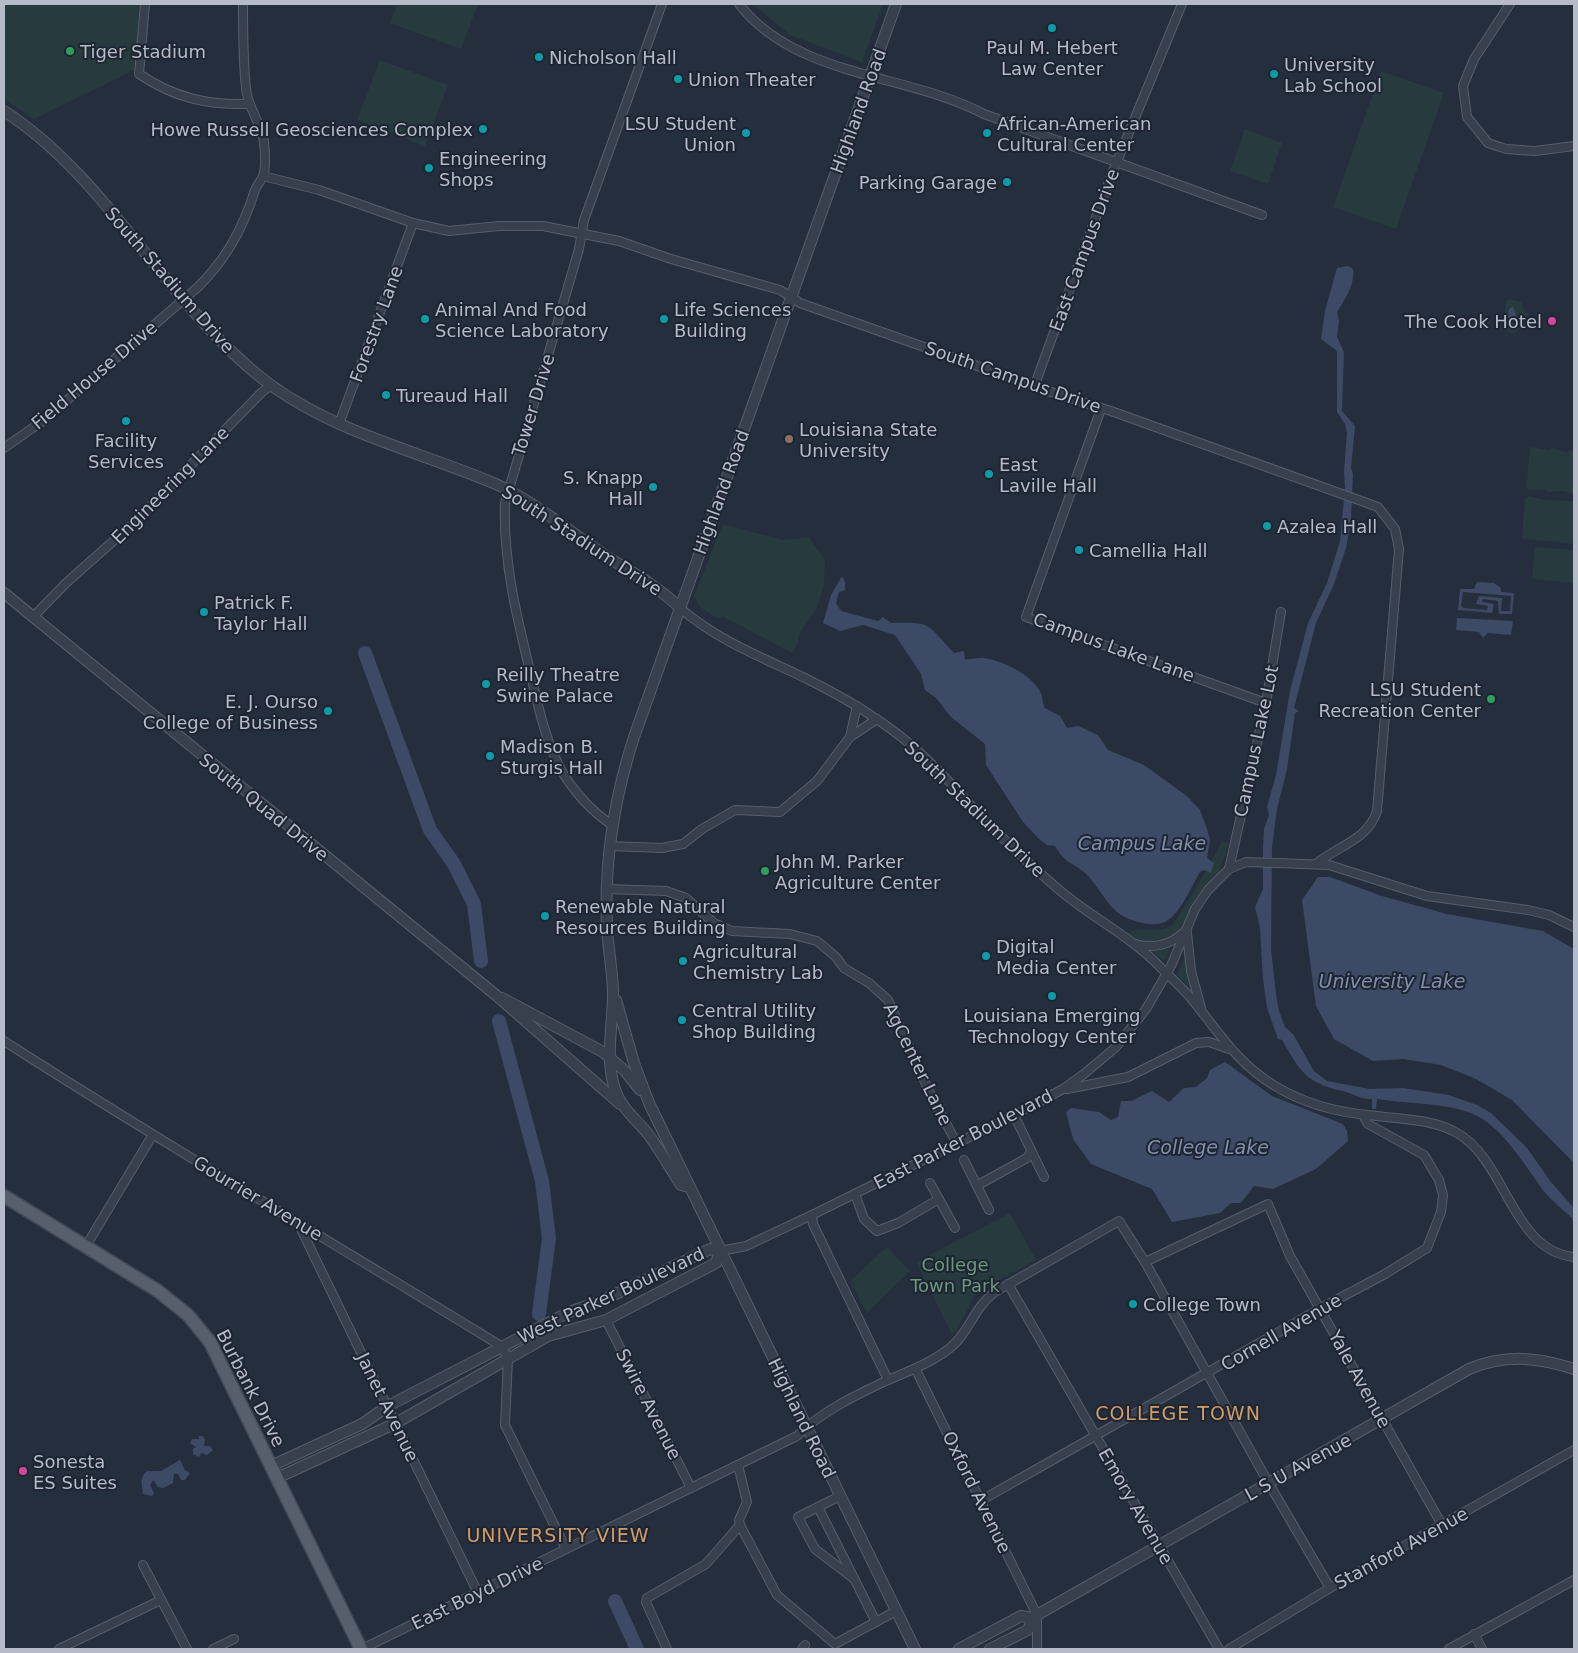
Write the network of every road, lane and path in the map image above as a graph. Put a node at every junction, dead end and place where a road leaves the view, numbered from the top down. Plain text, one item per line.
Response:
1 (145, 4) edge
2 (243, 4) edge
3 (662, 4) edge
4 (739, 4) edge
5 (896, 4) edge
6 (1182, 4) edge
7 (1510, 4) edge
8 (870, 75) junction
9 (249, 104) junction
10 (4, 111) edge
11 (1574, 146) edge
12 (1117, 162) junction
13 (263, 176) junction
14 (1262, 215) dead end
15 (413, 223) junction
16 (582, 233) junction
17 (791, 297) junction
18 (182, 299) junction
19 (272, 385) junction
20 (1034, 387) junction
21 (1101, 409) junction
22 (339, 424) junction
23 (4, 448) edge
24 (508, 491) junction
25 (4, 593) edge
26 (680, 608) junction
27 (1281, 612) dead end
28 (33, 617) junction
29 (1266, 703) junction
30 (857, 706) junction
31 (877, 719) junction
32 (850, 737) junction
33 (612, 825) junction
34 (610, 846) junction
35 (1316, 864) junction
36 (1229, 869) junction
37 (607, 889) junction
38 (1574, 927) edge
39 (1188, 929) junction
40 (1131, 942) junction
41 (1166, 973) junction
42 (613, 992) junction
43 (497, 996) junction
44 (1202, 1012) junction
45 (4, 1041) edge
46 (1229, 1049) junction
47 (610, 1057) junction
48 (645, 1093) junction
49 (1053, 1094) junction
50 (625, 1108) junction
51 (1014, 1115) junction
52 (1363, 1115) junction
53 (152, 1136) junction
54 (956, 1142) junction
55 (1031, 1152) junction
56 (964, 1160) dead end
57 (1044, 1177) dead end
58 (930, 1183) dead end
59 (978, 1185) junction
60 (688, 1188) junction
61 (855, 1194) junction
62 (4, 1196) edge
63 (939, 1199) junction
64 (989, 1210) dead end
65 (812, 1215) junction
66 (297, 1221) junction
67 (955, 1228) dead end
68 (86, 1246) junction
69 (720, 1252) junction
70 (1574, 1257) edge
71 (1145, 1262) junction
72 (1008, 1284) junction
73 (1321, 1308) junction
74 (606, 1320) junction
75 (501, 1346) junction
76 (508, 1358) junction
77 (1574, 1369) edge
78 (916, 1370) junction
79 (1209, 1373) junction
80 (888, 1380) junction
81 (388, 1406) junction
82 (1382, 1420) junction
83 (396, 1423) junction
84 (806, 1427) junction
85 (1095, 1436) junction
86 (1574, 1450) edge
87 (271, 1466) junction
88 (738, 1466) junction
89 (277, 1478) junction
90 (1268, 1482) junction
91 (691, 1488) junction
92 (840, 1496) junction
93 (982, 1500) junction
94 (818, 1507) junction
95 (740, 1525) junction
96 (1442, 1525) junction
97 (1158, 1545) junction
98 (566, 1549) junction
99 (143, 1565) dead end
100 (854, 1579) junction
101 (1574, 1580) edge
102 (1330, 1588) junction
103 (478, 1593) junction
104 (161, 1600) junction
105 (896, 1611) junction
106 (1035, 1616) junction
107 (876, 1622) junction
108 (1474, 1634) junction
109 (234, 1639) dead end
110 (59, 1649) edge
111 (187, 1649) edge
112 (213, 1649) edge
113 (362, 1649) edge
114 (667, 1649) edge
115 (915, 1649) edge
116 (959, 1649) edge
117 (990, 1649) edge
118 (1037, 1649) edge
119 (1220, 1649) edge
120 (1229, 1649) edge
121 (1449, 1649) edge
122 (1482, 1649) edge

1 - 9 street
2 - 9 street
3 - 16 street, Tower Drive
4 - 8 street
5 - 8 street, Highland Road
6 - 12 street, East Campus Drive
7 - 11 street
8 - 12 street
8 - 17 street, Highland Road
9 - 13 street
10 - 18 street, South Stadium Drive
12 - 14 street
12 - 20 street, East Campus Drive
13 - 15 street, South Campus Drive
13 - 18 street, Field House Drive
15 - 16 street, South Campus Drive
15 - 22 street, Forestry Lane
16 - 17 street, South Campus Drive
16 - 24 street, Tower Drive
17 - 20 street, South Campus Drive
17 - 26 street, Highland Road
18 - 19 street, South Stadium Drive
18 - 23 street, Field House Drive
19 - 22 street, South Stadium Drive
19 - 28 street, Engineering Lane
20 - 21 street, South Campus Drive
21 - 29 street, Campus Lake Lane
21 - 35 street, South Campus Drive
22 - 24 street, South Stadium Drive
24 - 26 street, South Stadium Drive
24 - 33 street, Tower Drive
25 - 28 street, South Quad Drive
26 - 30 street, South Stadium Drive
26 - 33 street, Highland Road
27 - 29 street, Campus Lake Lot
28 - 43 street, South Quad Drive
29 - 36 street, Campus Lake Lot
30 - 31 street, South Stadium Drive
30 - 32 street
31 - 32 street
31 - 40 street, South Stadium Drive
32 - 34 street
33 - 34 street, Highland Road
34 - 37 street, Highland Road
35 - 36 street
35 - 38 street
36 - 39 street, East Parker Boulevard
37 - 42 street, Highland Road
37 - 54 street, AgCenter Lane
39 - 40 street
39 - 41 street, East Parker Boulevard
39 - 44 street
40 - 41 street, South Stadium Drive
41 - 44 street, South Stadium Drive
41 - 49 street, East Parker Boulevard
42 - 47 street, Highland Road
42 - 48 street, Highland Road
43 - 47 street, South Quad Drive
43 - 50 street, South Quad Drive
44 - 46 street
45 - 53 street, Gourrier Avenue
46 - 49 street
46 - 52 street
47 - 48 street, South Quad Drive
47 - 50 street, Highland Road
48 - 60 street, Highland Road
49 - 51 street, East Parker Boulevard
50 - 60 street, Highland Road
51 - 54 street, East Parker Boulevard
51 - 55 street
52 - 70 street
52 - 73 street, Cornell Avenue
53 - 66 street, Gourrier Avenue
53 - 68 street
54 - 61 street, East Parker Boulevard
55 - 57 street
55 - 59 street
56 - 59 street
58 - 63 street
59 - 64 street
60 - 69 street, Highland Road
61 - 63 street
61 - 65 street, East Parker Boulevard
62 - 68 main road, Burbank Drive
63 - 67 street
65 - 69 street, East Parker Boulevard
65 - 80 street
66 - 75 street, Gourrier Avenue
66 - 81 street, Janet Avenue
68 - 87 main road, Burbank Drive
69 - 74 street, West Parker Boulevard
69 - 75 street, West Parker Boulevard
69 - 84 street, Highland Road
71 - 72 street, East Boyd Drive
71 - 73 street, Yale Avenue
71 - 79 street
72 - 78 street, East Boyd Drive
72 - 85 street, Emory Avenue
73 - 79 street, Cornell Avenue
73 - 82 street, Yale Avenue
74 - 76 street, West Parker Boulevard
74 - 91 street, Swire Avenue
75 - 76 street, Gourrier Avenue
75 - 81 street, West Parker Boulevard
76 - 83 street, West Parker Boulevard
76 - 98 street
77 - 82 street, L S U Avenue
78 - 80 street, East Boyd Drive
78 - 93 street, Oxford Avenue
79 - 85 street, Cornell Avenue
79 - 90 street
80 - 84 street, East Boyd Drive
81 - 83 street, Janet Avenue
81 - 87 street, West Parker Boulevard
82 - 90 street, L S U Avenue
82 - 96 street, Yale Avenue
83 - 89 street, West Parker Boulevard
83 - 103 street, Janet Avenue
84 - 88 street, East Boyd Drive
84 - 92 street, Highland Road
85 - 93 street, Cornell Avenue
85 - 97 street, Emory Avenue
86 - 96 street, Stanford Avenue
87 - 89 main road, Burbank Drive
88 - 91 street, East Boyd Drive
88 - 95 street
89 - 113 main road, Burbank Drive
90 - 97 street, L S U Avenue
90 - 102 street
91 - 98 street, East Boyd Drive
92 - 94 street
92 - 105 street, Highland Road
93 - 106 street, Oxford Avenue
94 - 100 street
94 - 100 street
95 - 107 street
95 - 114 street
96 - 102 street, Stanford Avenue
97 - 106 street, L S U Avenue
97 - 119 street, Emory Avenue
98 - 103 street, East Boyd Drive
99 - 104 street
100 - 107 street
101 - 108 street
102 - 120 street, Stanford Avenue
103 - 113 street, East Boyd Drive
104 - 110 street
104 - 111 street
105 - 107 street
105 - 115 street, Highland Road
106 - 116 street, L S U Avenue
106 - 117 street, L S U Avenue
106 - 118 street
108 - 121 street
108 - 122 street
109 - 112 street

